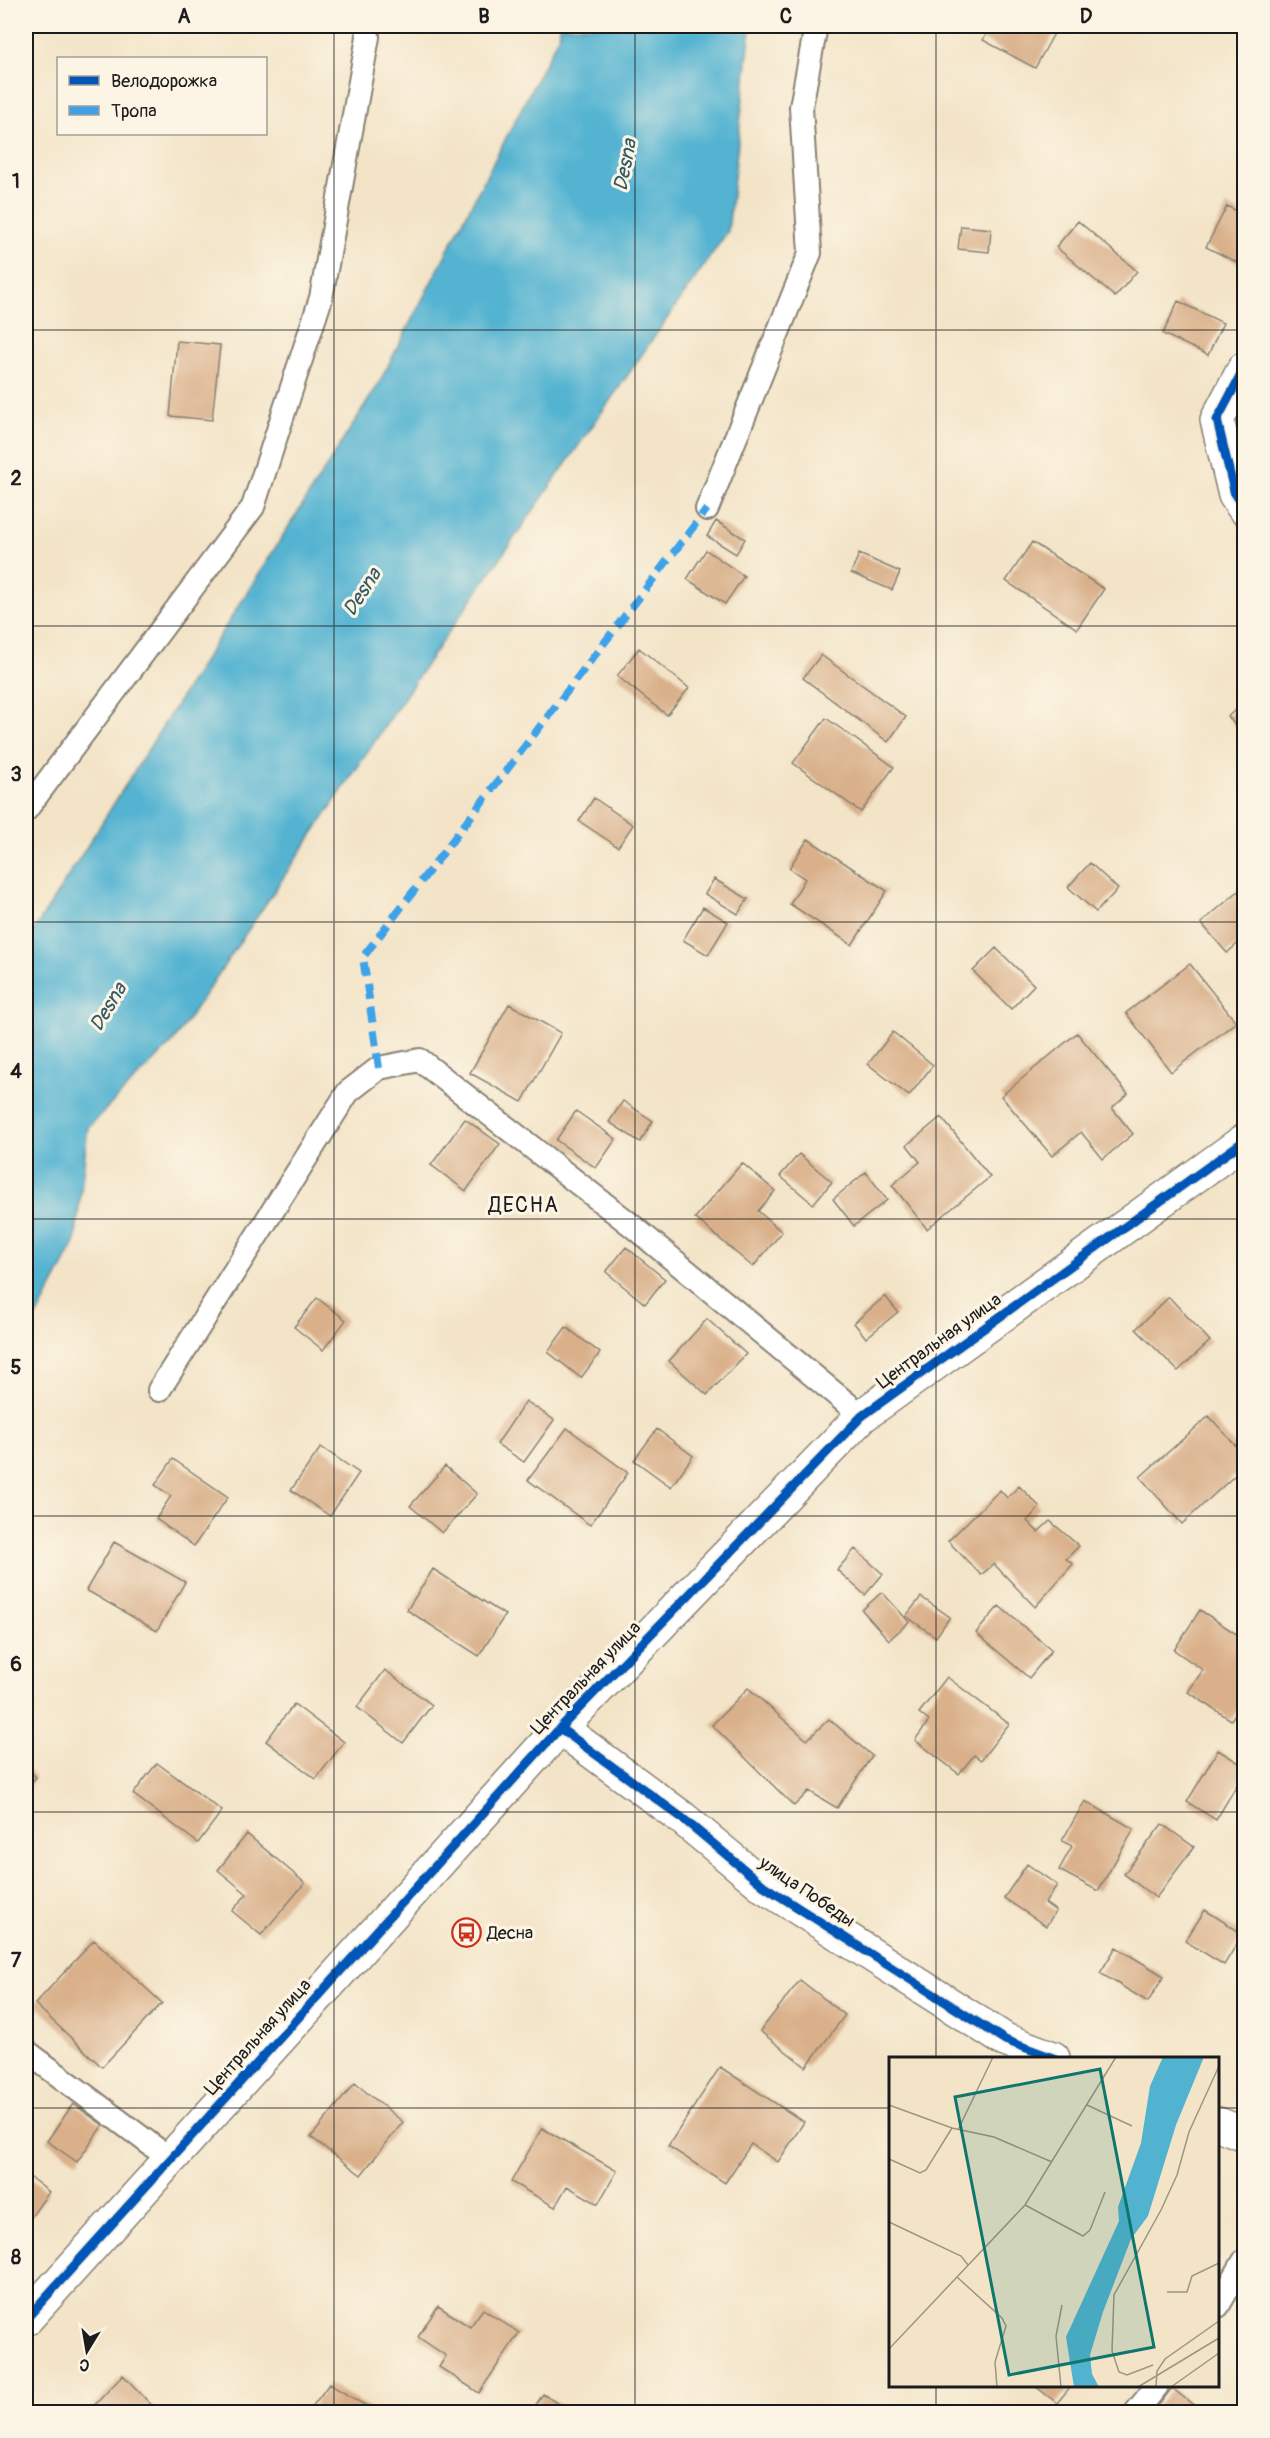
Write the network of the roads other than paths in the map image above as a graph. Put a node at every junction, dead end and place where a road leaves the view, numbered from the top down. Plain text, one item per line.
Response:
1 (367, 26) edge
2 (816, 26) edge
3 (1245, 369) edge
4 (1245, 508) edge
5 (707, 509) dead end
6 (26, 810) edge
7 (1245, 1141) edge
8 (159, 1390) dead end
9 (862, 1416) junction
10 (560, 1728) junction
11 (26, 2052) edge
12 (1050, 2057) edge
13 (1219, 2124) edge
14 (1245, 2134) edge
15 (170, 2159) junction
16 (1245, 2261) edge
17 (1219, 2304) edge
18 (26, 2319) edge
19 (1155, 2387) edge
20 (1136, 2412) edge

1 - 6 lane
2 - 5 lane
3 - 4 street
7 - 9 street, Центральная улица
8 - 9 lane
9 - 10 street, Центральная улица
10 - 12 street, улица Победы
10 - 15 street, Центральная улица
11 - 15 lane
13 - 14 street
15 - 18 street, Центральная улица
16 - 17 lane
19 - 20 lane

